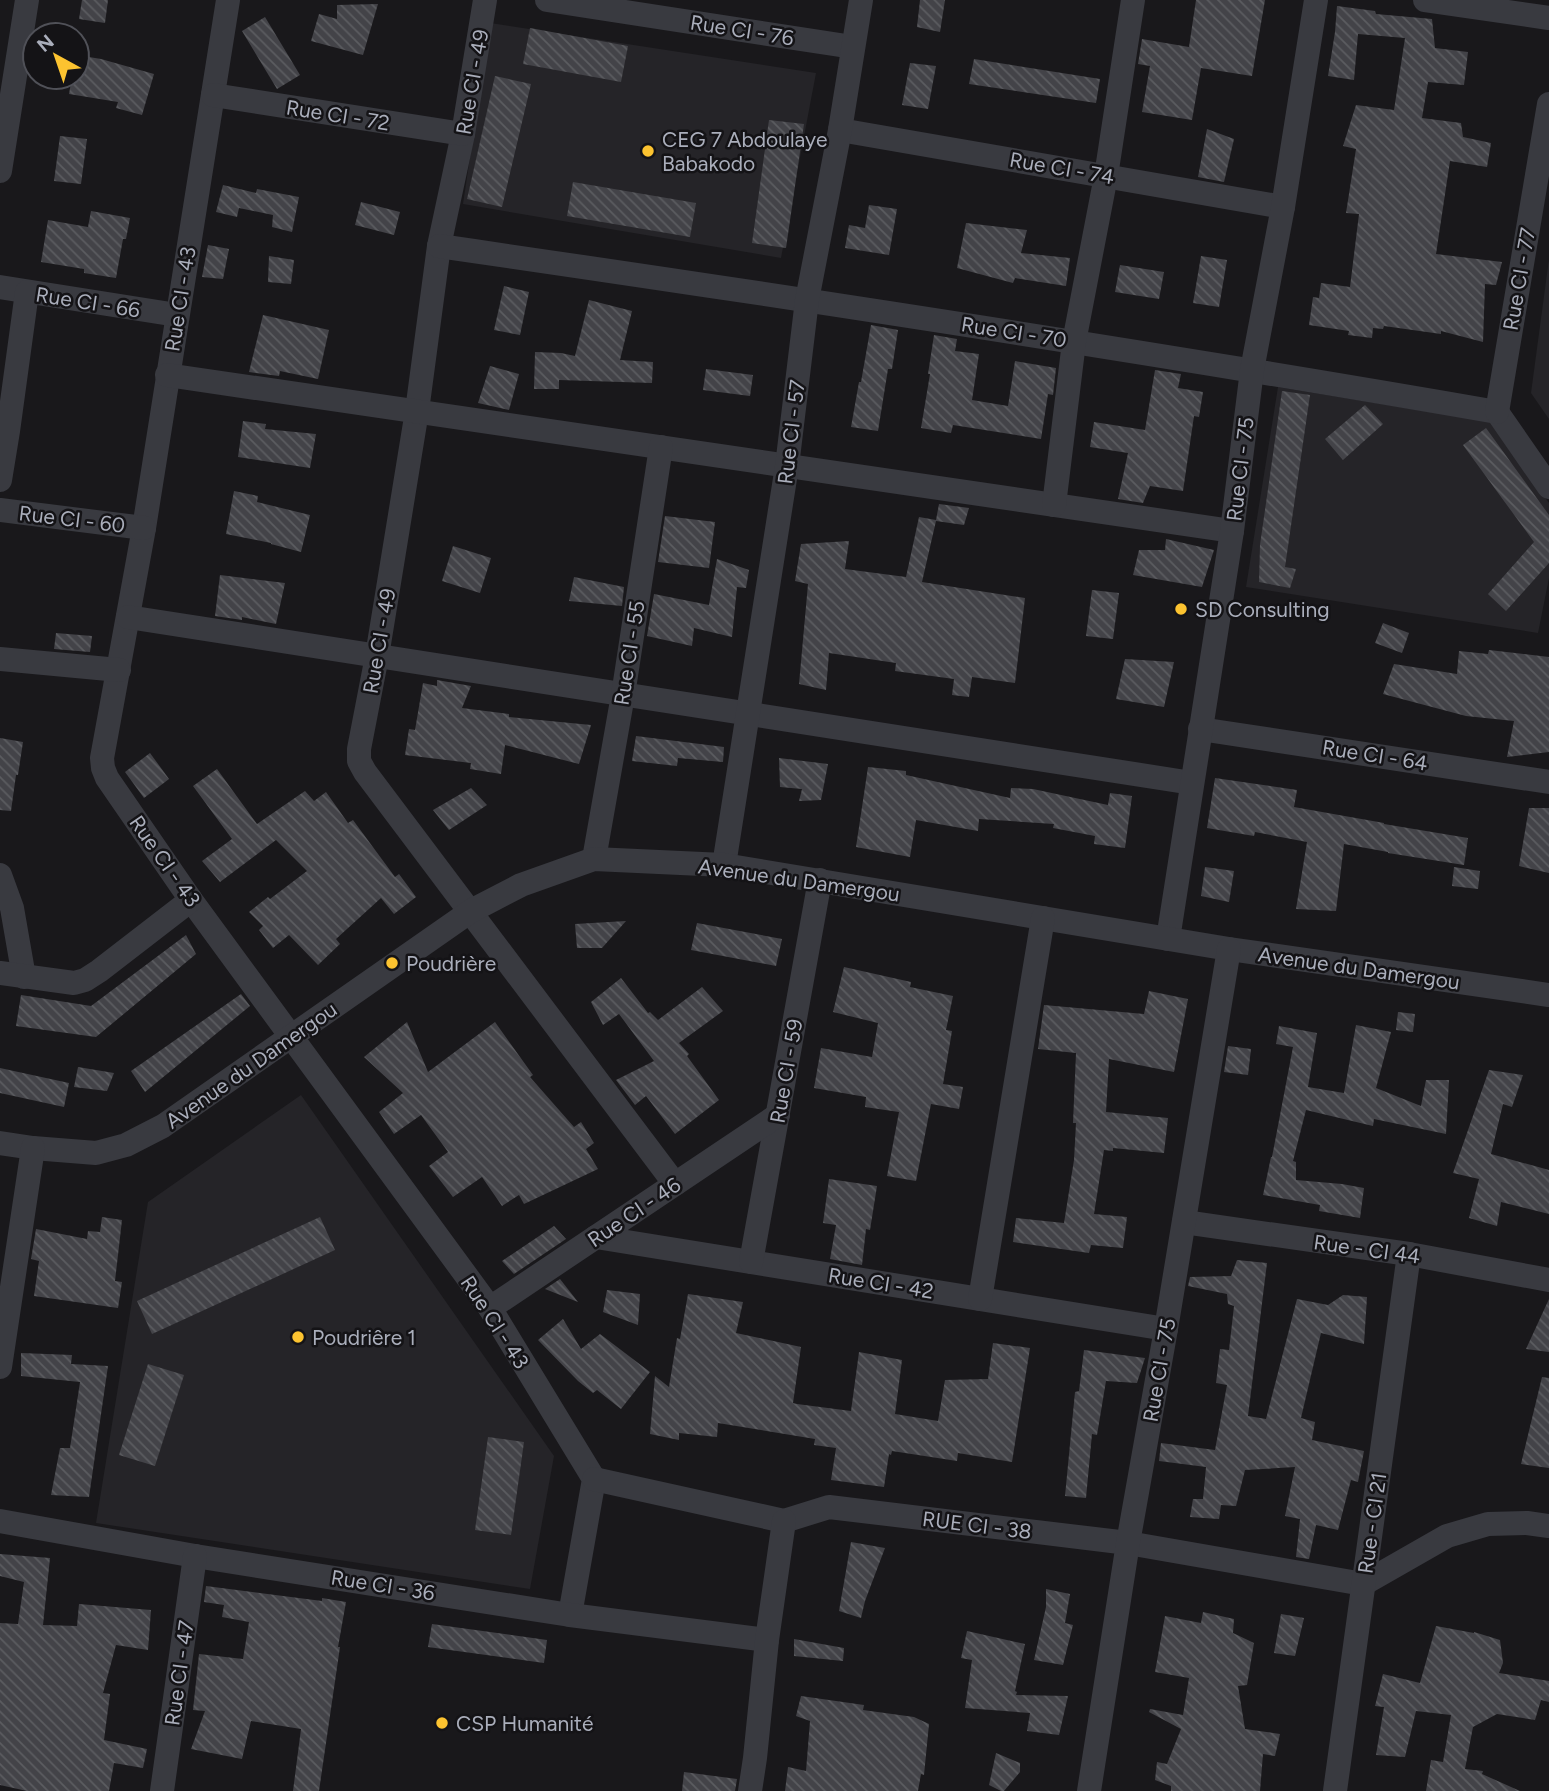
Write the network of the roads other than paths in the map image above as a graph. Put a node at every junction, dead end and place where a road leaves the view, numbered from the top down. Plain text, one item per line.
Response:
1 (27, 0) edge
2 (228, 0) edge
3 (485, 0) edge
4 (547, 0) edge
5 (861, 0) edge
6 (1133, 0) edge
7 (1316, 0) edge
8 (1426, 0) edge
9 (1549, 18) edge
10 (853, 47) junction
11 (213, 95) junction
12 (1549, 104) edge
13 (840, 131) junction
14 (463, 134) junction
15 (0, 170) edge
16 (1107, 176) junction
17 (1283, 207) junction
18 (439, 246) junction
19 (0, 287) edge
20 (27, 292) junction
21 (807, 300) junction
22 (177, 315) junction
23 (1074, 342) junction
24 (1252, 370) junction
25 (167, 375) junction
26 (417, 411) junction
27 (1497, 412) junction
28 (4, 430) edge
29 (662, 447) junction
30 (787, 466) junction
31 (0, 480) edge
32 (1549, 487) edge
33 (1054, 505) junction
34 (0, 510) edge
35 (144, 528) junction
36 (1232, 531) junction
37 (128, 618) junction
38 (377, 656) junction
39 (0, 659) edge
40 (119, 670) junction
41 (623, 695) junction
42 (748, 714) junction
43 (1200, 729) junction
44 (1549, 782) edge
45 (1192, 783) junction
46 (594, 859) junction
47 (724, 865) junction
48 (0, 874) edge
49 (820, 880) junction
50 (191, 900) junction
51 (471, 911) junction
52 (1043, 918) junction
53 (1168, 939) junction
54 (1229, 949) junction
55 (12, 975) edge
56 (1549, 995) edge
57 (291, 1037) junction
58 (778, 1115) junction
59 (0, 1143) edge
60 (33, 1149) junction
61 (675, 1184) junction
62 (1184, 1222) junction
63 (596, 1237) junction
64 (1409, 1254) junction
65 (751, 1262) junction
66 (1549, 1280) edge
67 (980, 1299) junction
68 (489, 1308) junction
69 (1166, 1329) junction
70 (0, 1367) edge
71 (594, 1479) junction
72 (0, 1521) edge
73 (784, 1521) junction
74 (1549, 1527) edge
75 (1128, 1543) junction
76 (195, 1556) junction
77 (1363, 1584) junction
78 (570, 1615) junction
79 (767, 1640) junction
80 (164, 1791) edge
81 (750, 1791) edge
82 (1089, 1791) edge
83 (1335, 1791) edge

1 - 15 street
2 - 11 street, Rue CI - 43
3 - 14 street, Rue CI - 49
4 - 10 street, Rue CI - 76
5 - 10 street, Rue CI - 57
6 - 16 street
7 - 17 street, Rue CI - 75
8 - 9 street
10 - 13 street, Rue CI - 57
11 - 14 street, Rue CI - 72
11 - 22 street, Rue CI - 43
12 - 27 street, Rue CI - 77
13 - 16 street, Rue CI - 74
13 - 21 street, Rue CI - 57
14 - 18 street, Rue CI - 49
16 - 17 street, Rue CI - 74
16 - 23 street
17 - 24 street, Rue CI - 75
18 - 21 street, Rue CI - 70
18 - 26 street, Rue CI - 49
19 - 20 street, Rue CI - 66
20 - 22 street, Rue CI - 66
20 - 28 street
21 - 23 street, Rue CI - 70
21 - 30 street, Rue CI - 57
22 - 25 street, Rue CI - 43
23 - 24 street, Rue CI - 70
23 - 33 street
24 - 27 street, Rue CI - 70
24 - 36 street, Rue CI - 75
25 - 26 street
25 - 35 street, Rue CI - 43
26 - 29 street
26 - 38 street, Rue CI - 49
27 - 32 street
28 - 31 street
29 - 30 street
29 - 41 street, Rue CI - 55
30 - 33 street
30 - 42 street, Rue CI - 57
33 - 36 street
34 - 35 street, Rue CI - 60
35 - 37 street, Rue CI - 43
36 - 43 street, Rue CI - 75
37 - 38 street
37 - 40 street, Rue CI - 43
38 - 41 street
38 - 51 street, Rue CI - 49
39 - 40 street
40 - 50 street, Rue CI - 43
41 - 42 street
41 - 46 street, Rue CI - 55
42 - 45 street
42 - 47 street, Rue CI - 57
43 - 44 street, Rue CI - 64
43 - 45 street, Rue CI - 75
45 - 53 street, Rue CI - 75
46 - 47 street, Avenue du Damergou
46 - 51 street, Avenue du Damergou
47 - 49 street, Avenue du Damergou
48 - 55 street
49 - 52 street, Avenue du Damergou
49 - 58 street, Rue CI - 59
50 - 55 street
50 - 57 street, Rue CI - 43
51 - 57 street, Avenue du Damergou
51 - 61 street, Rue CI - 49
52 - 53 street, Avenue du Damergou
52 - 67 street
53 - 54 street, Avenue du Damergou
54 - 56 street, Avenue du Damergou
54 - 62 street, Rue CI - 75
57 - 60 street, Avenue du Damergou
57 - 68 street, Rue CI - 43
58 - 61 street, Rue CI - 46
58 - 65 street, Rue CI - 59
59 - 60 street, Avenue du Damergou
60 - 70 street
61 - 63 street, Rue CI - 46
62 - 64 street, Rue - CI 44
62 - 69 street, Rue CI - 75
63 - 65 street, Rue CI - 42
63 - 68 street, Rue CI - 46
64 - 66 street, Rue - CI 44
64 - 77 street, Rue - CI 21
65 - 67 street, Rue CI - 42
67 - 69 street, Rue CI - 42
68 - 71 street, Rue CI - 43
69 - 75 street, Rue CI - 75
71 - 73 street, RUE CI - 38
71 - 78 street
72 - 76 street, Rue CI - 36
73 - 75 street, RUE CI - 38
73 - 79 street
74 - 77 street
75 - 77 street, RUE CI - 38
75 - 82 street, Rue CI - 75
76 - 78 street, Rue CI - 36
76 - 80 street, Rue CI - 47
77 - 83 street, Rue - CI 21
78 - 79 street, Rue CI - 36
79 - 81 street

